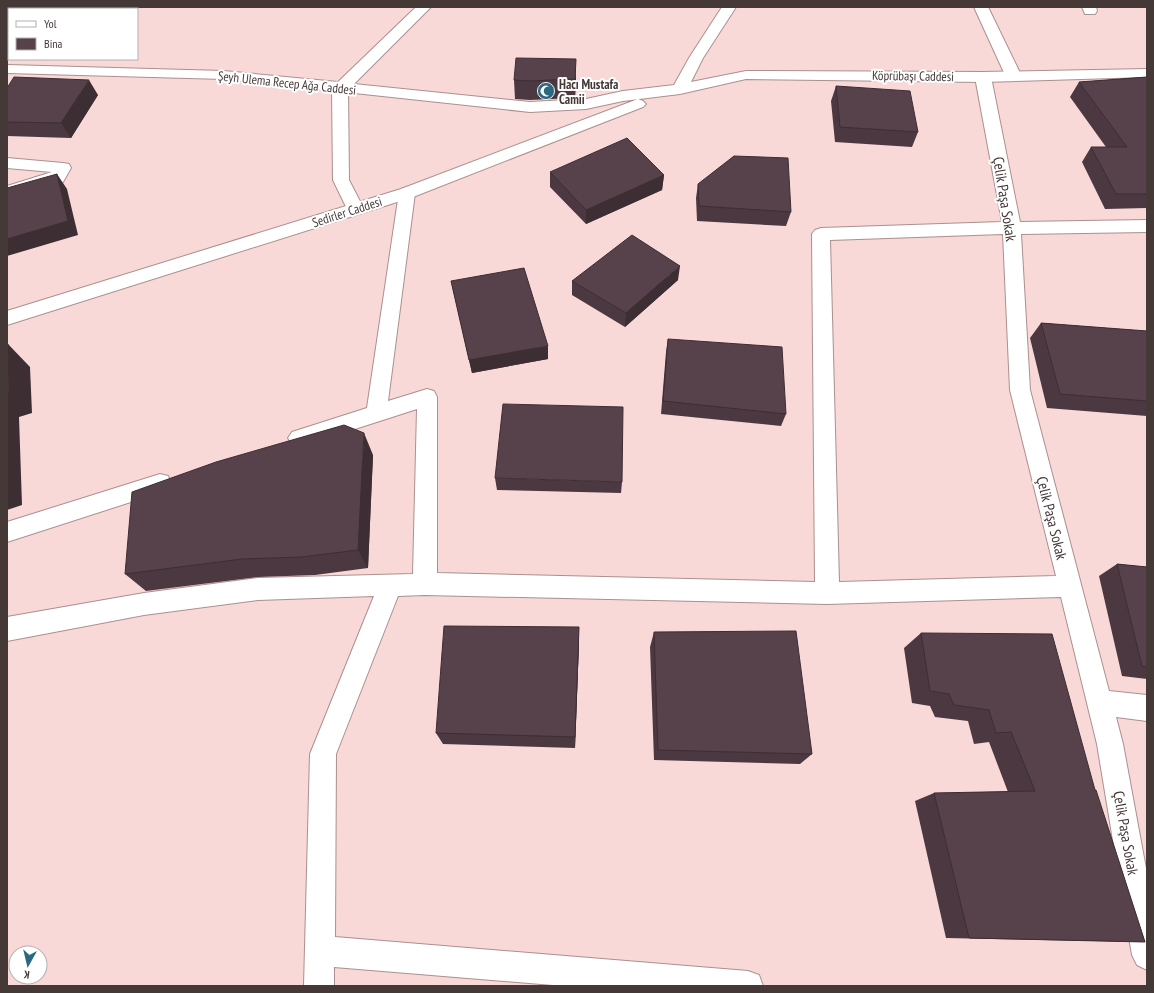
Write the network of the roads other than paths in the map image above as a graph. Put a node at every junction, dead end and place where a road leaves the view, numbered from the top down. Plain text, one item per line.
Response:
1 (424, 7) edge
2 (729, 7) edge
3 (981, 7) edge
4 (7, 69) edge
5 (1147, 73) edge
6 (983, 77) junction
7 (1014, 77) junction
8 (340, 88) junction
9 (680, 89) junction
10 (530, 107) junction
11 (555, 135) junction
12 (7, 163) edge
13 (7, 192) edge
14 (407, 193) junction
15 (355, 209) junction
16 (1147, 226) edge
17 (1012, 228) junction
18 (7, 318) edge
19 (376, 414) junction
20 (278, 445) edge
21 (180, 477) edge
22 (7, 532) edge
23 (391, 584) junction
24 (425, 584) junction
25 (1070, 586) junction
26 (827, 593) junction
27 (7, 629) edge
28 (1100, 703) junction
29 (1147, 708) edge
30 (319, 951) junction
31 (1147, 955) edge
32 (319, 986) edge
33 (748, 986) edge

1 - 8 street
2 - 9 street
3 - 7 street
4 - 8 street, Şeyh Ulema Recep Ağa Caddesi
5 - 7 street, Köprübaşı Caddesi
6 - 7 street, Köprübaşı Caddesi
6 - 9 street, Köprübaşı Caddesi
6 - 17 street, Çelik Paşa Sokak
8 - 10 street, Şeyh Ulema Recep Ağa Caddesi
8 - 15 street
9 - 10 street, Şeyh Ulema Recep Ağa Caddesi
9 - 11 street, Sedirler Caddesi
10 - 11 street
11 - 14 street, Sedirler Caddesi
12 - 13 street
14 - 15 street, Sedirler Caddesi
14 - 19 street
15 - 18 street, Sedirler Caddesi
16 - 17 street
17 - 25 street, Çelik Paşa Sokak
17 - 26 street
19 - 20 street
19 - 24 street
21 - 22 street
23 - 24 street
23 - 27 street
23 - 30 street
24 - 26 street
25 - 26 street
25 - 28 street, Çelik Paşa Sokak
28 - 29 street
28 - 31 street, Çelik Paşa Sokak
30 - 32 street
30 - 33 street

